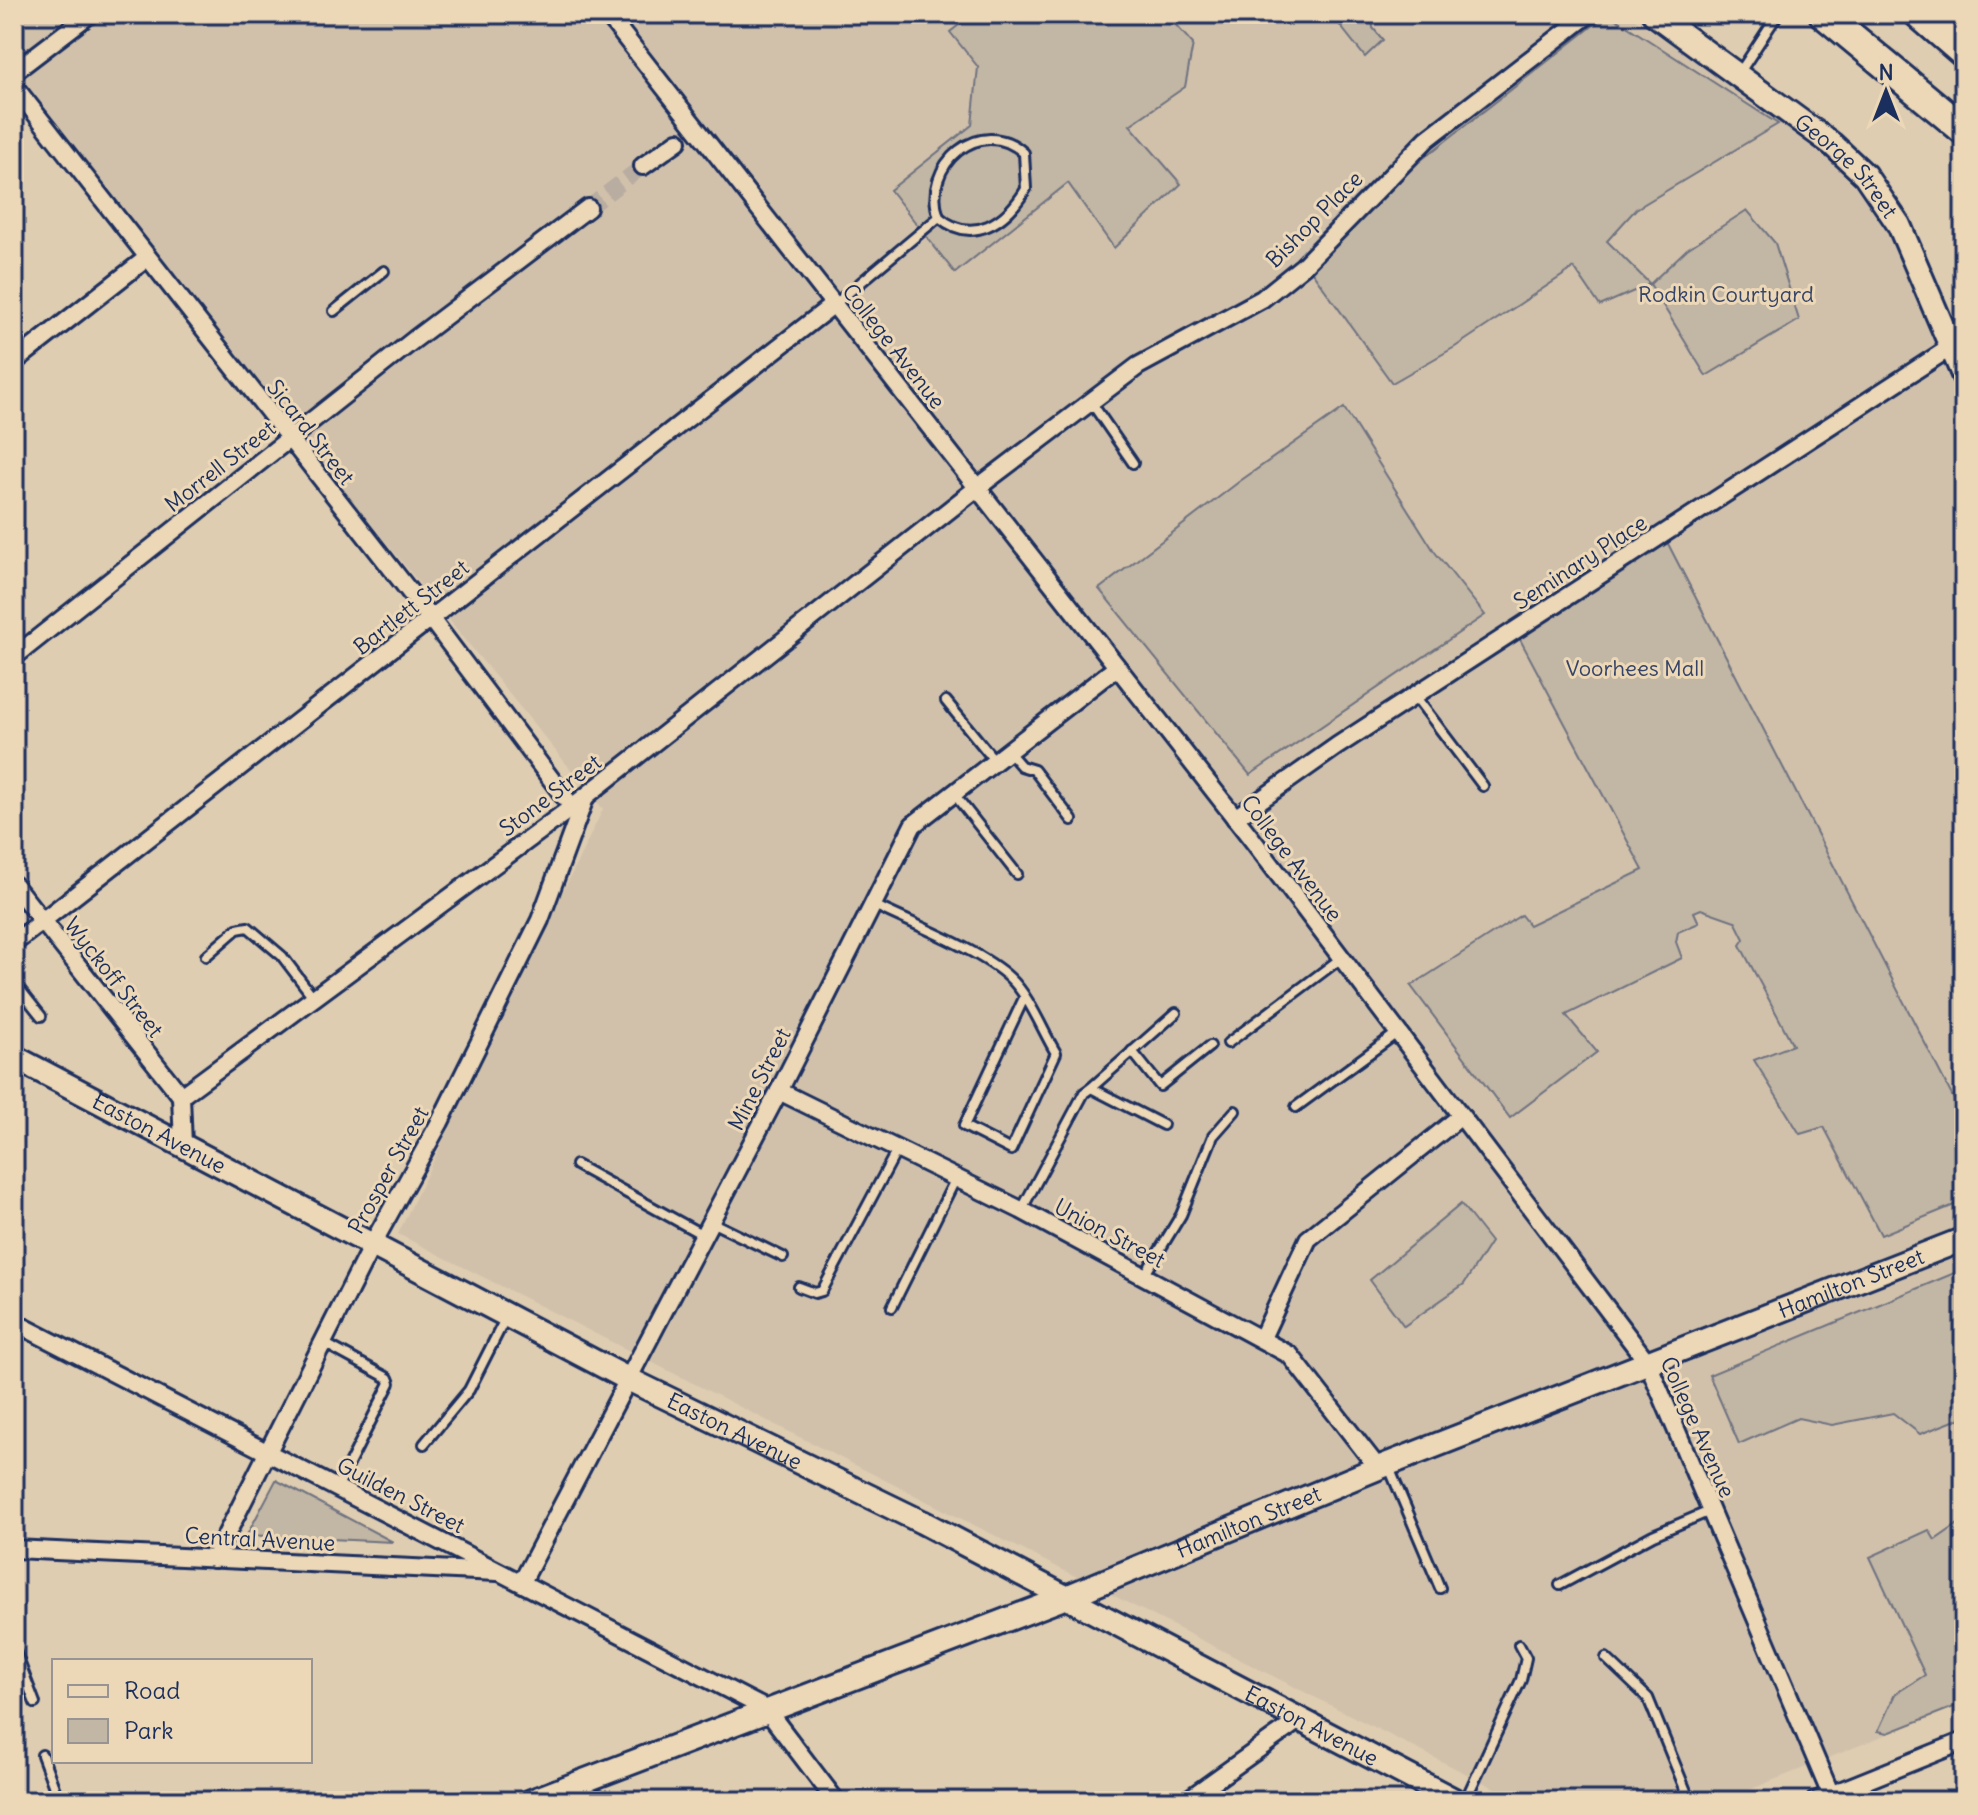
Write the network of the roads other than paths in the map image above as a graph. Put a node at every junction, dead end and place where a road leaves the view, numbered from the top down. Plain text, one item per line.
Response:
1 (90, 14) edge
2 (607, 14) edge
3 (1589, 14) edge
4 (1654, 14) edge
5 (1778, 14) edge
6 (1824, 14) edge
7 (1919, 14) edge
8 (1964, 53) edge
9 (14, 72) edge
10 (1737, 75) junction
11 (14, 86) edge
12 (1964, 130) edge
13 (678, 141) dead end
14 (643, 166) tunnel mouth
15 (588, 208) tunnel mouth
16 (939, 217) junction
17 (147, 258) junction
18 (384, 271) dead end
19 (834, 304) junction
20 (334, 311) dead end
21 (1958, 345) edge
22 (14, 362) edge
23 (1964, 377) edge
24 (1091, 402) junction
25 (289, 439) junction
26 (1133, 463) dead end
27 (977, 488) junction
28 (431, 619) junction
29 (14, 657) edge
30 (1117, 667) junction
31 (1414, 695) junction
32 (946, 701) dead end
33 (1002, 756) junction
34 (1483, 786) dead end
35 (953, 794) junction
36 (579, 802) junction
37 (1235, 818) junction
38 (1072, 820) dead end
39 (1017, 874) dead end
40 (14, 885) edge
41 (871, 904) junction
42 (42, 921) junction
43 (14, 943) edge
44 (206, 956) dead end
45 (1340, 959) junction
46 (14, 982) edge
47 (314, 998) junction
48 (1024, 998) junction
49 (1176, 1013) dead end
50 (41, 1016) dead end
51 (1397, 1033) junction
52 (1228, 1043) dead end
53 (1210, 1046) dead end
54 (1132, 1051) junction
55 (14, 1057) edge
56 (1091, 1088) junction
57 (779, 1091) junction
58 (181, 1096) junction
59 (1296, 1107) dead end
60 (1235, 1111) dead end
61 (1461, 1116) junction
62 (1163, 1125) dead end
63 (183, 1145) junction
64 (898, 1149) junction
65 (576, 1165) dead end
66 (956, 1178) junction
67 (1021, 1210) junction
68 (706, 1228) junction
69 (1964, 1239) edge
70 (373, 1243) junction
71 (783, 1257) dead end
72 (1144, 1276) junction
73 (799, 1287) dead end
74 (892, 1307) dead end
75 (507, 1314) junction
76 (14, 1322) edge
77 (1262, 1338) junction
78 (322, 1342) junction
79 (1648, 1363) junction
80 (626, 1378) junction
81 (424, 1444) dead end
82 (266, 1452) junction
83 (1383, 1466) junction
84 (337, 1488) junction
85 (1711, 1511) junction
86 (14, 1549) edge
87 (214, 1559) junction
88 (503, 1572) junction
89 (522, 1582) junction
90 (1560, 1585) dead end
91 (1440, 1588) dead end
92 (1064, 1598) junction
93 (1519, 1645) dead end
94 (14, 1648) edge
95 (1606, 1658) dead end
96 (35, 1703) dead end
97 (766, 1709) junction
98 (1299, 1720) junction
99 (1964, 1741) edge
100 (42, 1755) dead end
101 (1823, 1798) edge
102 (59, 1801) edge
103 (531, 1801) edge
104 (836, 1801) edge
105 (1186, 1801) edge
106 (1456, 1801) edge
107 (1465, 1801) edge
108 (1690, 1801) edge

1 - 9 street
2 - 19 street, College Avenue
3 - 24 street, Bishop Place
4 - 10 street, George Street
5 - 10 lane
6 - 12 highway
7 - 8 highway
10 - 21 street, George Street
11 - 17 street, Sicard Street
13 - 14 street
15 - 25 street, Morrell Street
16 - 16 lane
16 - 19 lane
17 - 22 street
17 - 25 street, Sicard Street
18 - 20 lane
19 - 27 street, College Avenue
19 - 28 street, Bartlett Street
21 - 23 street, George Street
21 - 31 street, Seminary Place
24 - 26 lane
24 - 27 street, Bishop Place
25 - 28 street, Sicard Street
25 - 29 street, Morrell Street
27 - 30 street, College Avenue
27 - 36 street, Stone Street
28 - 36 street, Sicard Street
28 - 42 street, Bartlett Street
30 - 33 street, Mine Street
30 - 37 street, College Avenue
31 - 34 lane
31 - 37 street, Seminary Place
32 - 33 lane
33 - 35 street, Mine Street
33 - 38 lane
35 - 39 lane
35 - 41 street, Mine Street
36 - 47 street, Stone Street
36 - 70 street, Prosper Street
37 - 45 street, College Avenue
40 - 42 street, Wyckoff Street
41 - 48 lane
41 - 57 street, Mine Street
42 - 43 street, Bartlett Street
42 - 58 street, Wyckoff Street
44 - 47 lane
45 - 51 street, College Avenue
45 - 52 lane
46 - 50 lane
47 - 58 street, Stone Street
48 - 48 lane
49 - 54 lane
51 - 59 lane
51 - 61 street, College Avenue
53 - 54 lane
54 - 56 lane
55 - 63 street, Easton Avenue
56 - 62 lane
56 - 67 lane
57 - 64 street, Union Street
57 - 68 street, Mine Street
58 - 63 street
60 - 72 lane
61 - 77 street
61 - 79 street, College Avenue
63 - 70 street, Easton Avenue
64 - 66 street, Union Street
64 - 73 lane
65 - 68 lane
66 - 67 street, Union Street
66 - 74 lane
67 - 72 street, Union Street
68 - 71 lane
68 - 80 street, Mine Street
69 - 79 street, Hamilton Street
70 - 75 street, Easton Avenue
70 - 78 street, Prosper Street
72 - 77 street, Union Street
75 - 80 street, Easton Avenue
75 - 81 lane
76 - 82 street, Guilden Street
77 - 83 street, Union Street
78 - 82 street, Prosper Street
78 - 84 lane
79 - 83 street, Hamilton Street
79 - 85 street, College Avenue
80 - 89 street, Mine Street
80 - 92 street, Easton Avenue
82 - 84 street, Guilden Street
82 - 87 street, Prosper Street
83 - 91 lane
83 - 92 street, Hamilton Street
84 - 88 street, Guilden Street
85 - 90 lane
85 - 101 street, College Avenue
86 - 87 street, Central Avenue
87 - 88 street, Central Avenue
88 - 89 street, Guilden Street
89 - 97 street, Guilden Street
92 - 97 street, Hamilton Street
92 - 98 street, Easton Avenue
93 - 107 lane
94 - 96 lane
95 - 108 lane
97 - 103 street, Hamilton Street
97 - 104 street
98 - 105 street
98 - 106 street, Easton Avenue
99 - 101 street
100 - 102 lane

